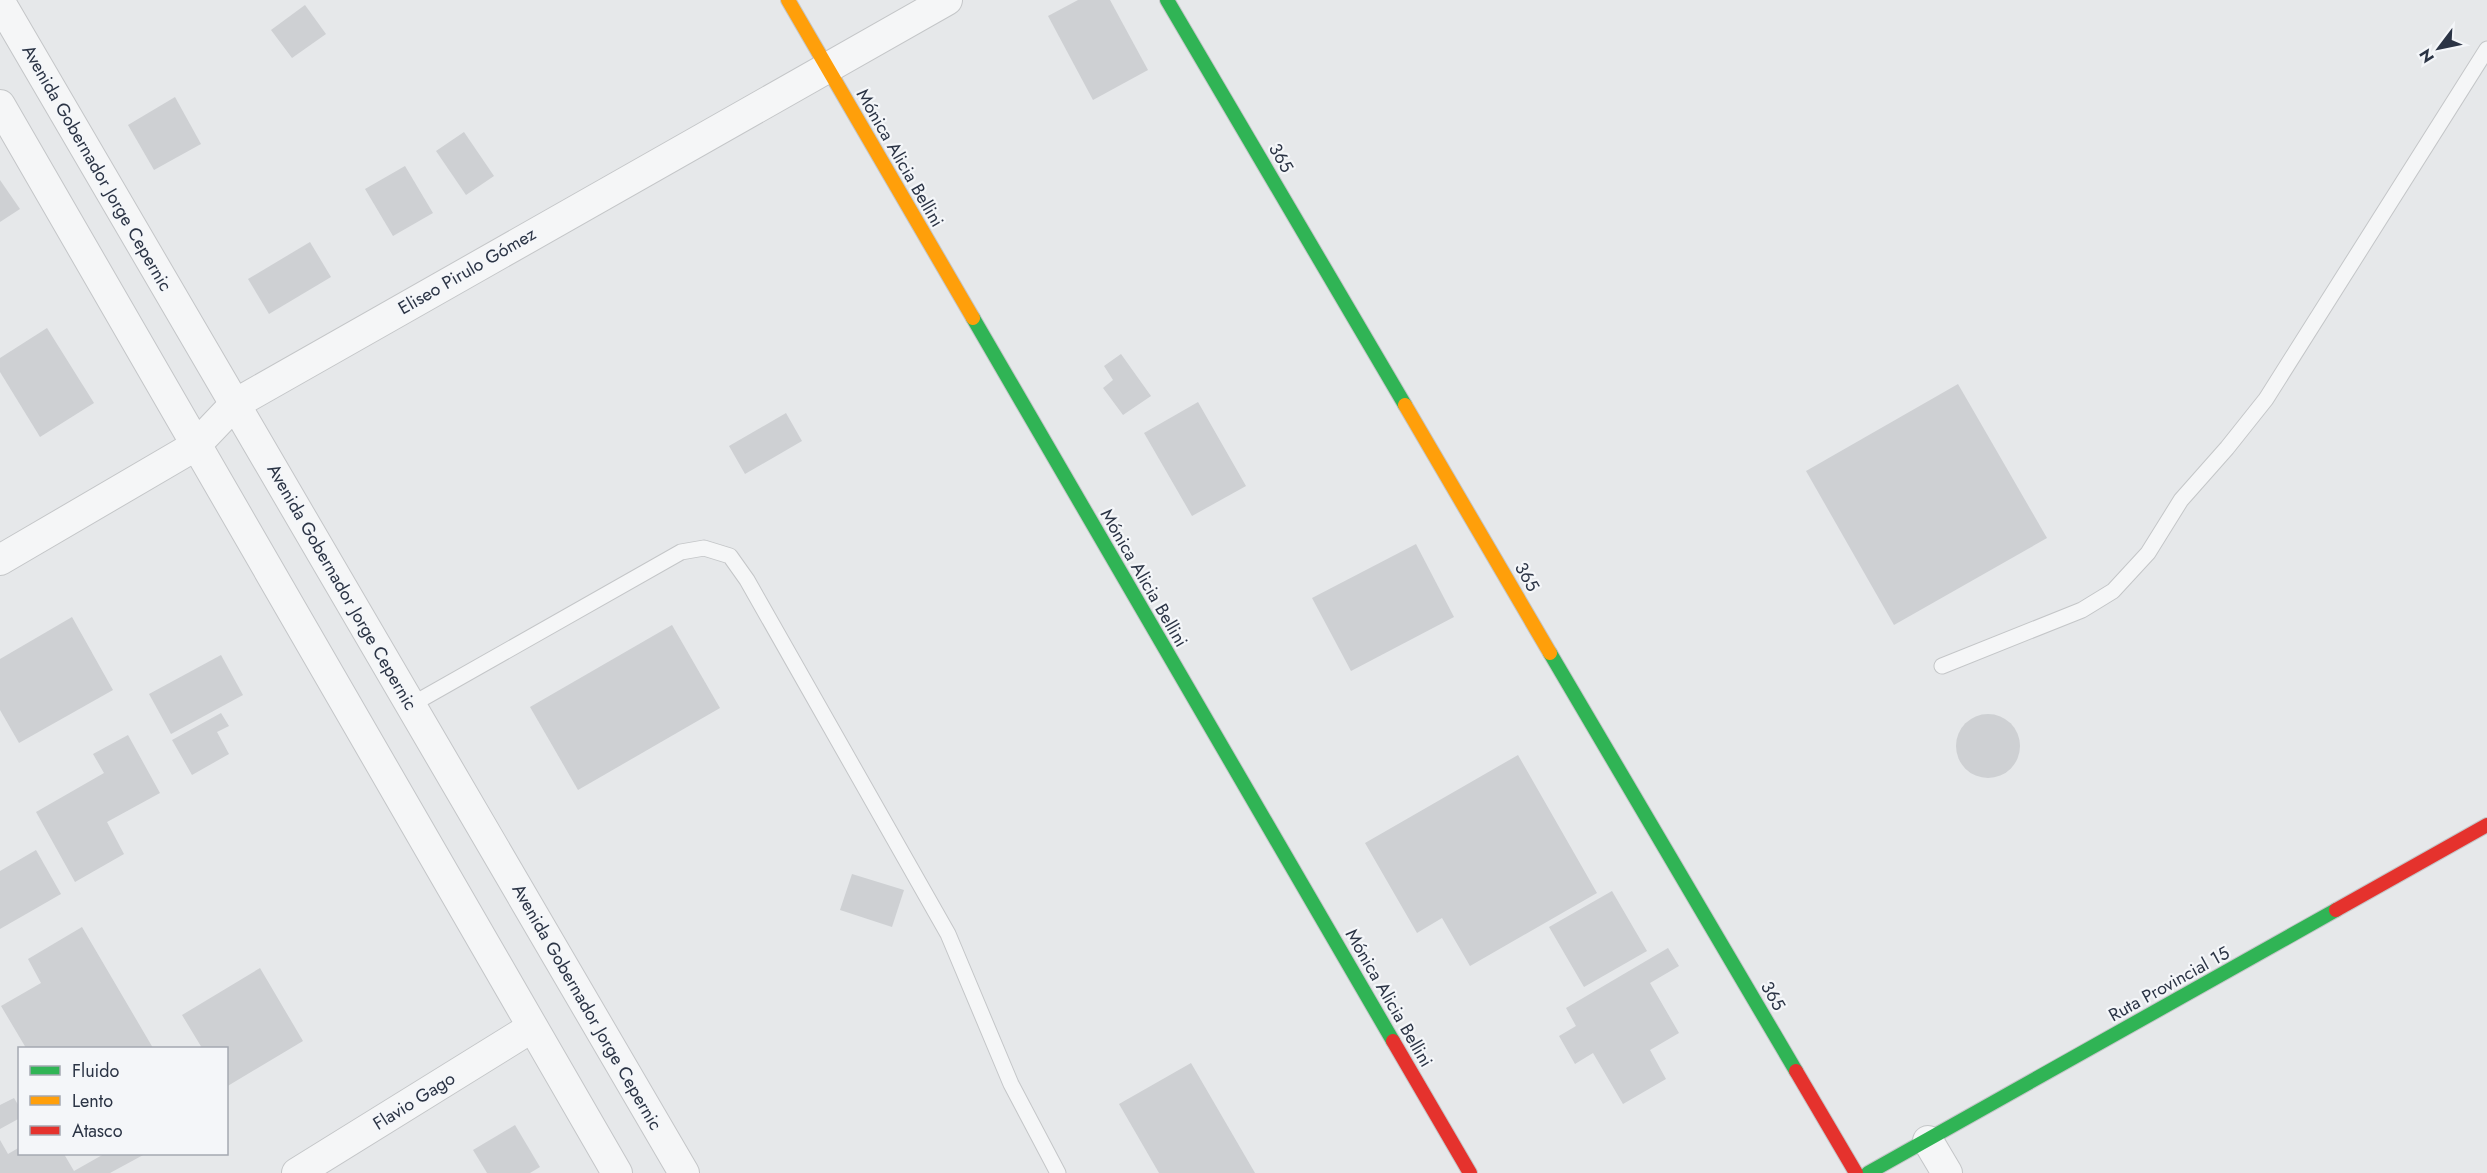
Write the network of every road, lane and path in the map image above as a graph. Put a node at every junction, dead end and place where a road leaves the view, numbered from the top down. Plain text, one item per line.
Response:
1 (788, 0) edge
2 (947, 0) edge
3 (1167, 0) edge
4 (0, 2) edge
5 (2487, 49) edge
6 (826, 67) junction
7 (0, 105) edge
8 (235, 404) junction
9 (195, 446) junction
10 (0, 560) edge
11 (1942, 666) dead end
12 (411, 705) junction
13 (2487, 825) edge
14 (531, 1028) junction
15 (1928, 1141) junction
16 (297, 1173) edge
17 (616, 1173) edge
18 (684, 1173) edge
19 (1058, 1173) edge
20 (1470, 1173) edge
21 (1856, 1173) edge
22 (1868, 1173) edge
23 (1947, 1173) edge

1 - 6 street, Mónica Alicia Bellini
2 - 6 street, Eliseo Pirulo Gómez
3 - 21 street, 365
4 - 8 street, Avenida Gobernador Jorge Cepernic
5 - 11 lane
6 - 8 street, Eliseo Pirulo Gómez
6 - 20 street, Mónica Alicia Bellini
7 - 9 street
8 - 9 street, Eliseo Pirulo Gómez
8 - 12 street, Avenida Gobernador Jorge Cepernic
9 - 10 street, Eliseo Pirulo Gómez
9 - 14 street
12 - 18 street, Avenida Gobernador Jorge Cepernic
12 - 19 lane
13 - 15 street, Ruta Provincial 15
14 - 16 street, Flavio Gago
14 - 17 street
15 - 22 street, Ruta Provincial 15
15 - 23 street

